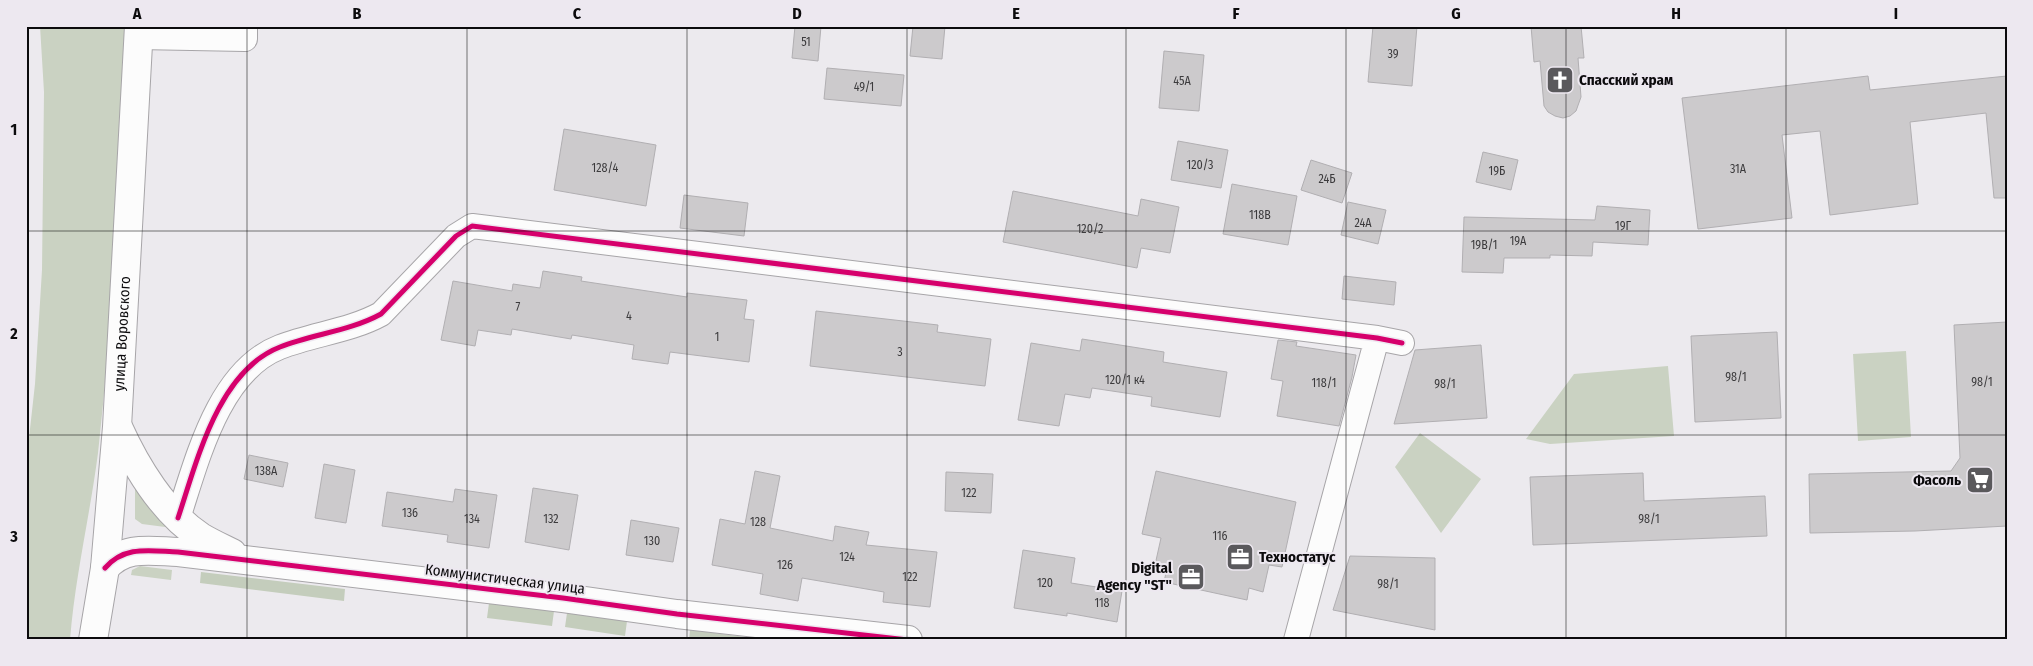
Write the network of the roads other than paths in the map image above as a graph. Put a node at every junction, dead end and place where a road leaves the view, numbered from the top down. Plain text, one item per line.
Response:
1 (245, 26) edge
2 (138, 31) edge
3 (1377, 338) junction
4 (1402, 343) dead end
5 (118, 427) junction
6 (178, 518) junction
7 (246, 561) junction
8 (105, 568) junction
9 (93, 640) edge
10 (908, 640) edge
11 (1296, 640) edge

1 - 2 street
2 - 5 street, улица Воровского
3 - 4 street
3 - 6 street
3 - 11 street
5 - 6 street, Коммунистическая улица
5 - 8 street, улица Воровского
6 - 7 street, Коммунистическая улица
7 - 8 street, Коммунистическая улица
7 - 10 street, Коммунистическая улица
8 - 9 street, улица Воровского

